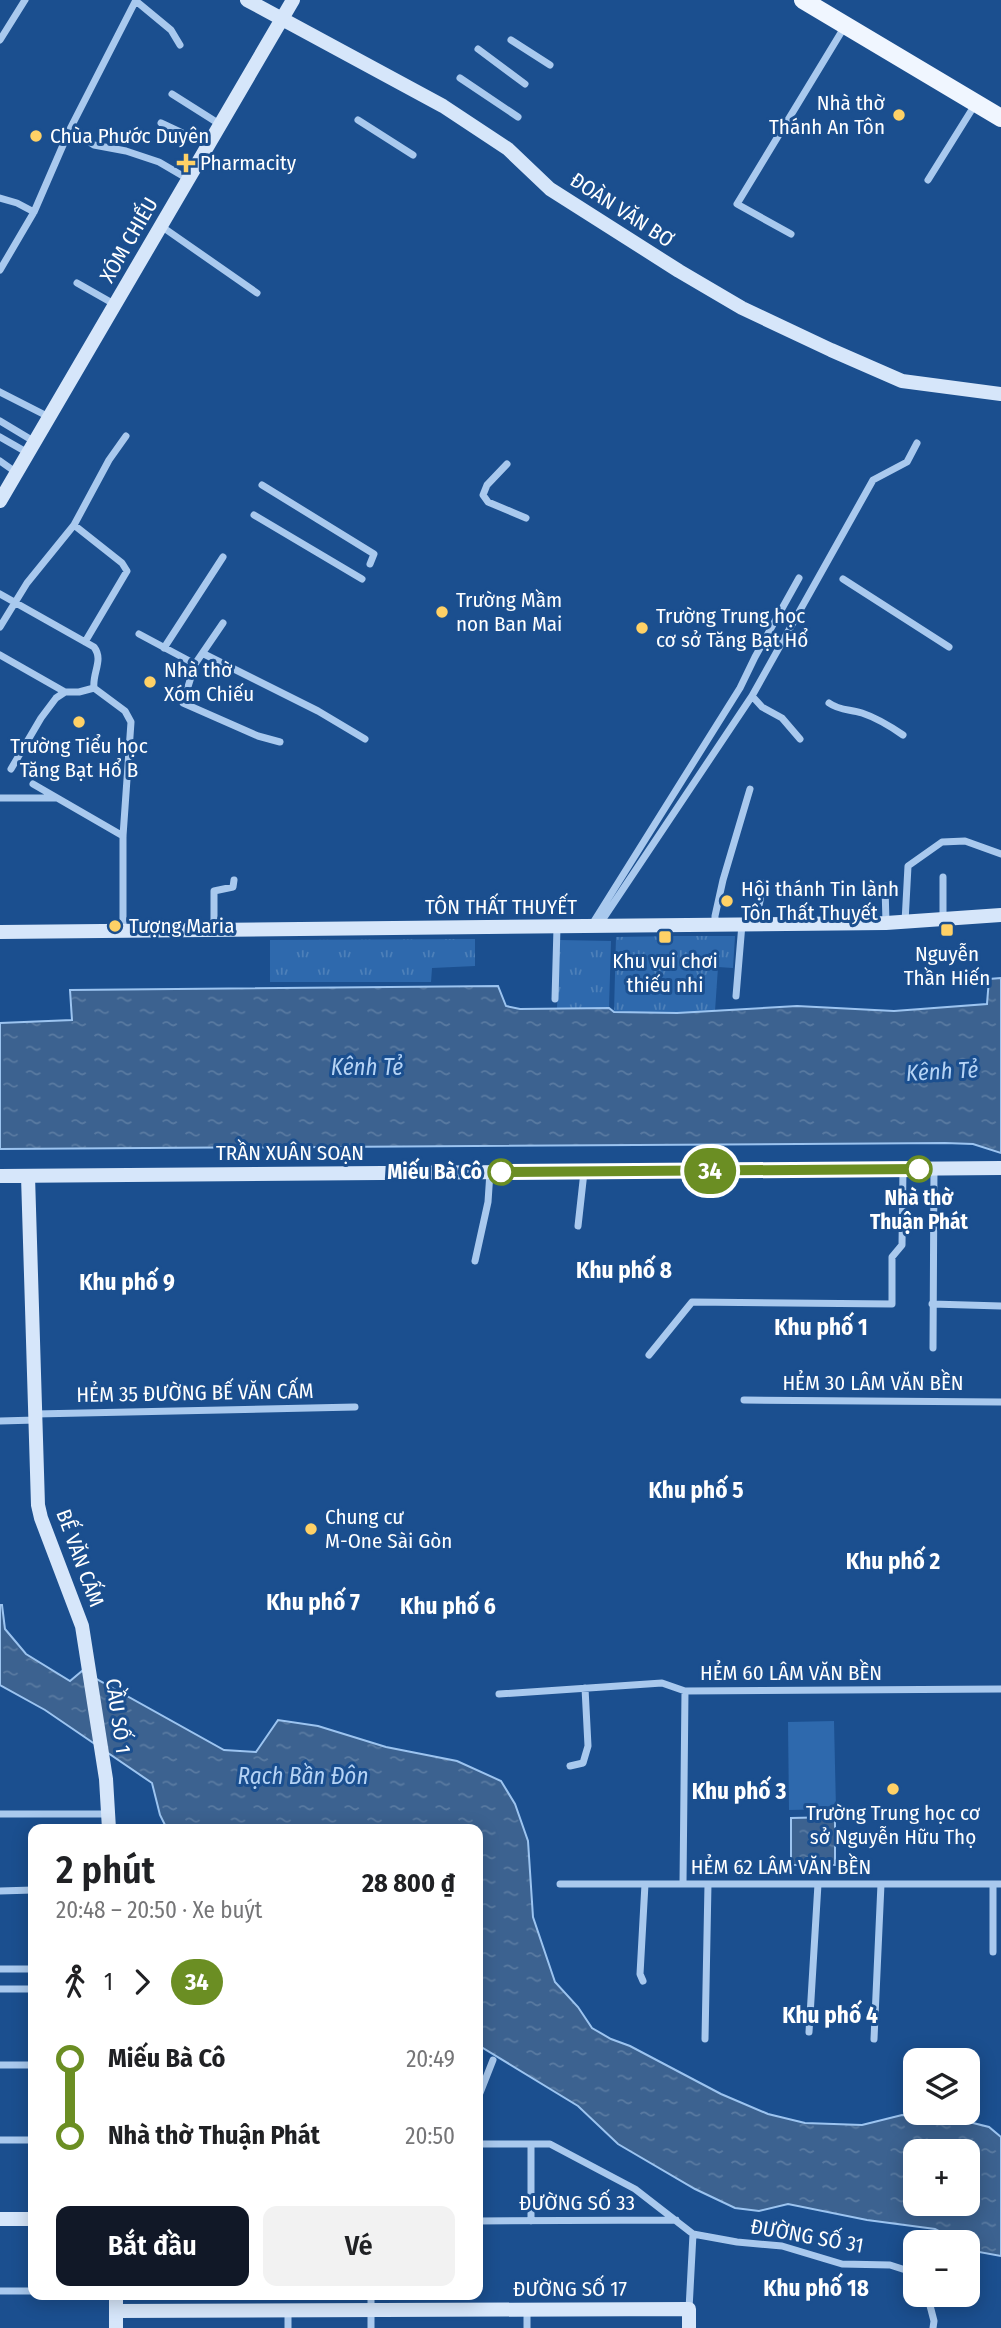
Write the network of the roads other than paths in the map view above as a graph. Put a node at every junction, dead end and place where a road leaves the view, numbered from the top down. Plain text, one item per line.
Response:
1 (25, 0) edge
2 (136, 0) edge
3 (247, 0) edge
4 (293, 0) edge
5 (803, 0) edge
6 (824, 0) edge
7 (281, 19) junction
8 (846, 26) junction
9 (0, 40) edge
10 (511, 40) dead end
11 (180, 45) dead end
12 (478, 49) dead end
13 (550, 65) dead end
14 (460, 78) dead end
15 (525, 84) dead end
16 (172, 94) dead end
17 (976, 103) junction
18 (1001, 105) edge
19 (518, 117) dead end
20 (1001, 118) edge
21 (358, 120) dead end
22 (161, 123) dead end
23 (221, 125) junction
24 (70, 129) junction
25 (209, 145) junction
26 (413, 155) dead end
27 (189, 179) junction
28 (928, 180) dead end
29 (0, 198) edge
30 (34, 212) junction
31 (161, 226) junction
32 (791, 234) dead end
33 (0, 270) edge
34 (77, 283) dead end
35 (257, 293) dead end
36 (115, 305) junction
37 (0, 392) edge
38 (1001, 394) edge
39 (49, 417) junction
40 (0, 421) edge
41 (126, 436) dead end
42 (0, 437) edge
43 (917, 443) dead end
44 (31, 447) junction
45 (0, 461) edge
46 (507, 464) dead end
47 (17, 473) junction
48 (262, 485) dead end
49 (0, 501) edge
50 (254, 515) dead end
51 (526, 518) dead end
52 (74, 525) junction
53 (223, 557) dead end
54 (370, 564) dead end
55 (799, 578) dead end
56 (362, 579) dead end
57 (843, 579) dead end
58 (0, 594) edge
59 (17, 603) junction
60 (223, 623) dead end
61 (0, 627) edge
62 (139, 634) dead end
63 (85, 642) junction
64 (949, 647) dead end
65 (164, 648) junction
66 (204, 654) junction
67 (0, 655) edge
68 (195, 664) junction
69 (94, 688) junction
70 (65, 692) junction
71 (752, 696) junction
72 (829, 703) dead end
73 (903, 735) dead end
74 (365, 739) dead end
75 (800, 739) dead end
76 (280, 741) dead end
77 (11, 769) dead end
78 (33, 784) dead end
79 (750, 789) dead end
80 (55, 798) junction
81 (0, 799) edge
82 (123, 836) junction
83 (1001, 854) edge
84 (943, 877) dead end
85 (234, 880) dead end
86 (764, 883) dead end
87 (885, 886) dead end
88 (1001, 915) edge
89 (943, 920) junction
90 (905, 922) junction
91 (748, 923) junction
92 (886, 923) junction
93 (715, 924) junction
94 (557, 927) junction
95 (594, 927) junction
96 (214, 930) junction
97 (123, 931) junction
98 (0, 932) edge
99 (736, 996) dead end
100 (555, 999) dead end
101 (1001, 1168) edge
102 (903, 1169) junction
103 (934, 1169) junction
104 (490, 1172) junction
105 (584, 1172) junction
106 (0, 1176) edge
107 (28, 1176) junction
108 (579, 1226) dead end
109 (475, 1261) dead end
110 (932, 1304) junction
111 (1001, 1306) edge
112 (933, 1348) dead end
113 (649, 1355) dead end
114 (744, 1400) dead end
115 (1001, 1402) edge
116 (355, 1407) dead end
117 (36, 1417) junction
118 (0, 1421) edge
119 (89, 1659) joint
120 (585, 1688) junction
121 (1001, 1689) edge
122 (685, 1691) junction
123 (499, 1694) dead end
124 (570, 1766) dead end
125 (0, 1815) edge
126 (109, 1821) edge
127 (560, 1884) dead end
128 (645, 1884) junction
129 (683, 1884) junction
130 (708, 1884) junction
131 (818, 1884) junction
132 (881, 1884) junction
133 (997, 1884) edge
134 (28, 1890) edge
135 (0, 1891) edge
136 (993, 1952) dead end
137 (0, 1969) edge
138 (28, 1969) edge
139 (643, 1981) dead end
140 (0, 1989) edge
141 (28, 1989) edge
142 (809, 2032) dead end
143 (705, 2039) dead end
144 (874, 2039) dead end
145 (493, 2060) dead end
146 (0, 2065) edge
147 (28, 2065) edge
148 (483, 2085) edge
149 (0, 2140) edge
150 (28, 2140) edge
151 (483, 2144) edge
152 (531, 2144) junction
153 (0, 2219) edge
154 (28, 2219) edge
155 (677, 2220) junction
156 (483, 2221) edge
157 (531, 2221) junction
158 (693, 2234) junction
159 (903, 2269) edge
160 (0, 2291) edge
161 (28, 2291) edge
162 (117, 2300) edge
163 (371, 2300) edge
164 (930, 2307) edge
165 (689, 2309) junction
166 (371, 2310) junction
167 (527, 2310) junction
168 (116, 2311) junction
169 (288, 2311) junction
170 (116, 2328) edge
171 (288, 2328) edge
172 (372, 2328) edge
173 (527, 2328) edge
174 (689, 2328) edge
175 (933, 2328) edge

1 - 9 street
2 - 11 street
2 - 24 street
3 - 7 street, ĐOÀN VĂN BƠ
4 - 7 street, XÓM CHIẾU
5 - 8 main road
6 - 18 main road
7 - 23 street, XÓM CHIẾU
7 - 38 street, ĐOÀN VĂN BƠ
8 - 17 main road
8 - 32 street
10 - 13 street
12 - 15 street
14 - 19 street
16 - 23 street
17 - 20 main road
17 - 28 street
21 - 26 street
22 - 25 street
23 - 25 street, XÓM CHIẾU
24 - 27 street
24 - 30 street
25 - 27 street, XÓM CHIẾU
27 - 31 street, XÓM CHIẾU
29 - 30 street
30 - 33 street
31 - 35 street
31 - 36 street, XÓM CHIẾU
34 - 36 street
36 - 39 street, XÓM CHIẾU
37 - 39 street
39 - 44 street, XÓM CHIẾU
40 - 44 street
41 - 52 street
42 - 44 street
43 - 71 street
44 - 47 street, XÓM CHIẾU
45 - 47 street
46 - 51 street
47 - 49 street, XÓM CHIẾU
48 - 54 street
50 - 56 street
52 - 59 street
52 - 63 street
53 - 65 street
55 - 95 street
57 - 64 street
58 - 59 street
59 - 61 street
59 - 63 street
60 - 66 street
62 - 65 street
63 - 69 street
65 - 68 street
66 - 68 street
66 - 74 street
67 - 70 street
68 - 76 street
69 - 70 street
69 - 82 street
70 - 77 street
71 - 75 street
71 - 95 street
72 - 73 street
78 - 80 street
79 - 93 street
80 - 81 street
80 - 82 street
82 - 97 street
83 - 90 street
84 - 89 street
85 - 96 street
86 - 91 street
87 - 92 street
88 - 89 street, TÔN THẤT THUYẾT
89 - 90 street, TÔN THẤT THUYẾT
90 - 92 street, TÔN THẤT THUYẾT
91 - 92 street, TÔN THẤT THUYẾT
91 - 93 street, TÔN THẤT THUYẾT
91 - 99 street
93 - 95 street, TÔN THẤT THUYẾT
94 - 95 street, TÔN THẤT THUYẾT
94 - 96 street, TÔN THẤT THUYẾT
94 - 100 street
96 - 97 street, TÔN THẤT THUYẾT
97 - 98 street, TÔN THẤT THUYẾT
101 - 103 street, TRẦN XUÂN SOẠN
102 - 103 street, TRẦN XUÂN SOẠN
102 - 105 street, TRẦN XUÂN SOẠN
102 - 113 street
103 - 110 street
104 - 105 street, TRẦN XUÂN SOẠN
104 - 107 street, TRẦN XUÂN SOẠN
104 - 109 street
105 - 108 street
106 - 107 street, TRẦN XUÂN SOẠN
107 - 117 street, BẾ VĂN CẤM
110 - 111 street
110 - 112 street
114 - 115 street, HẺM 30 LÂM VĂN BỀN
116 - 117 street, HẺM 35 ĐƯỜNG BẾ VĂN CẤM
117 - 118 street, HẺM 35 ĐƯỜNG BẾ VĂN CẤM
117 - 119 street, BẾ VĂN CẤM
119 - 126 street, CẦU SỐ 1
120 - 122 street, HẺM 60 LÂM VĂN BỀN
120 - 123 street, HẺM 60 LÂM VĂN BỀN
120 - 124 street
121 - 122 street, HẺM 60 LÂM VĂN BỀN
122 - 129 street
125 - 126 street
127 - 128 street, HẺM 62 LÂM VĂN BỀN
128 - 129 street, HẺM 62 LÂM VĂN BỀN
128 - 139 street
129 - 130 street, HẺM 62 LÂM VĂN BỀN
130 - 131 street, HẺM 62 LÂM VĂN BỀN
130 - 143 street
131 - 132 street, HẺM 62 LÂM VĂN BỀN
131 - 142 street
132 - 133 street, HẺM 62 LÂM VĂN BỀN
132 - 144 street
133 - 136 street
134 - 135 street
137 - 138 street
140 - 141 street
145 - 148 street
146 - 147 street
149 - 150 street
151 - 152 street
152 - 155 street
152 - 157 street
153 - 154 street
155 - 157 street, ĐƯỜNG SỐ 33
155 - 158 street
156 - 157 street, ĐƯỜNG SỐ 33
158 - 159 street, ĐƯỜNG SỐ 31
158 - 165 street
160 - 161 street
162 - 168 street
163 - 166 street
164 - 175 street
165 - 167 street, ĐƯỜNG SỐ 17
165 - 174 street
166 - 167 street, ĐƯỜNG SỐ 17
166 - 169 street, ĐƯỜNG SỐ 17
166 - 172 street
167 - 173 street
168 - 169 street, ĐƯỜNG SỐ 17
168 - 170 street
169 - 171 street

